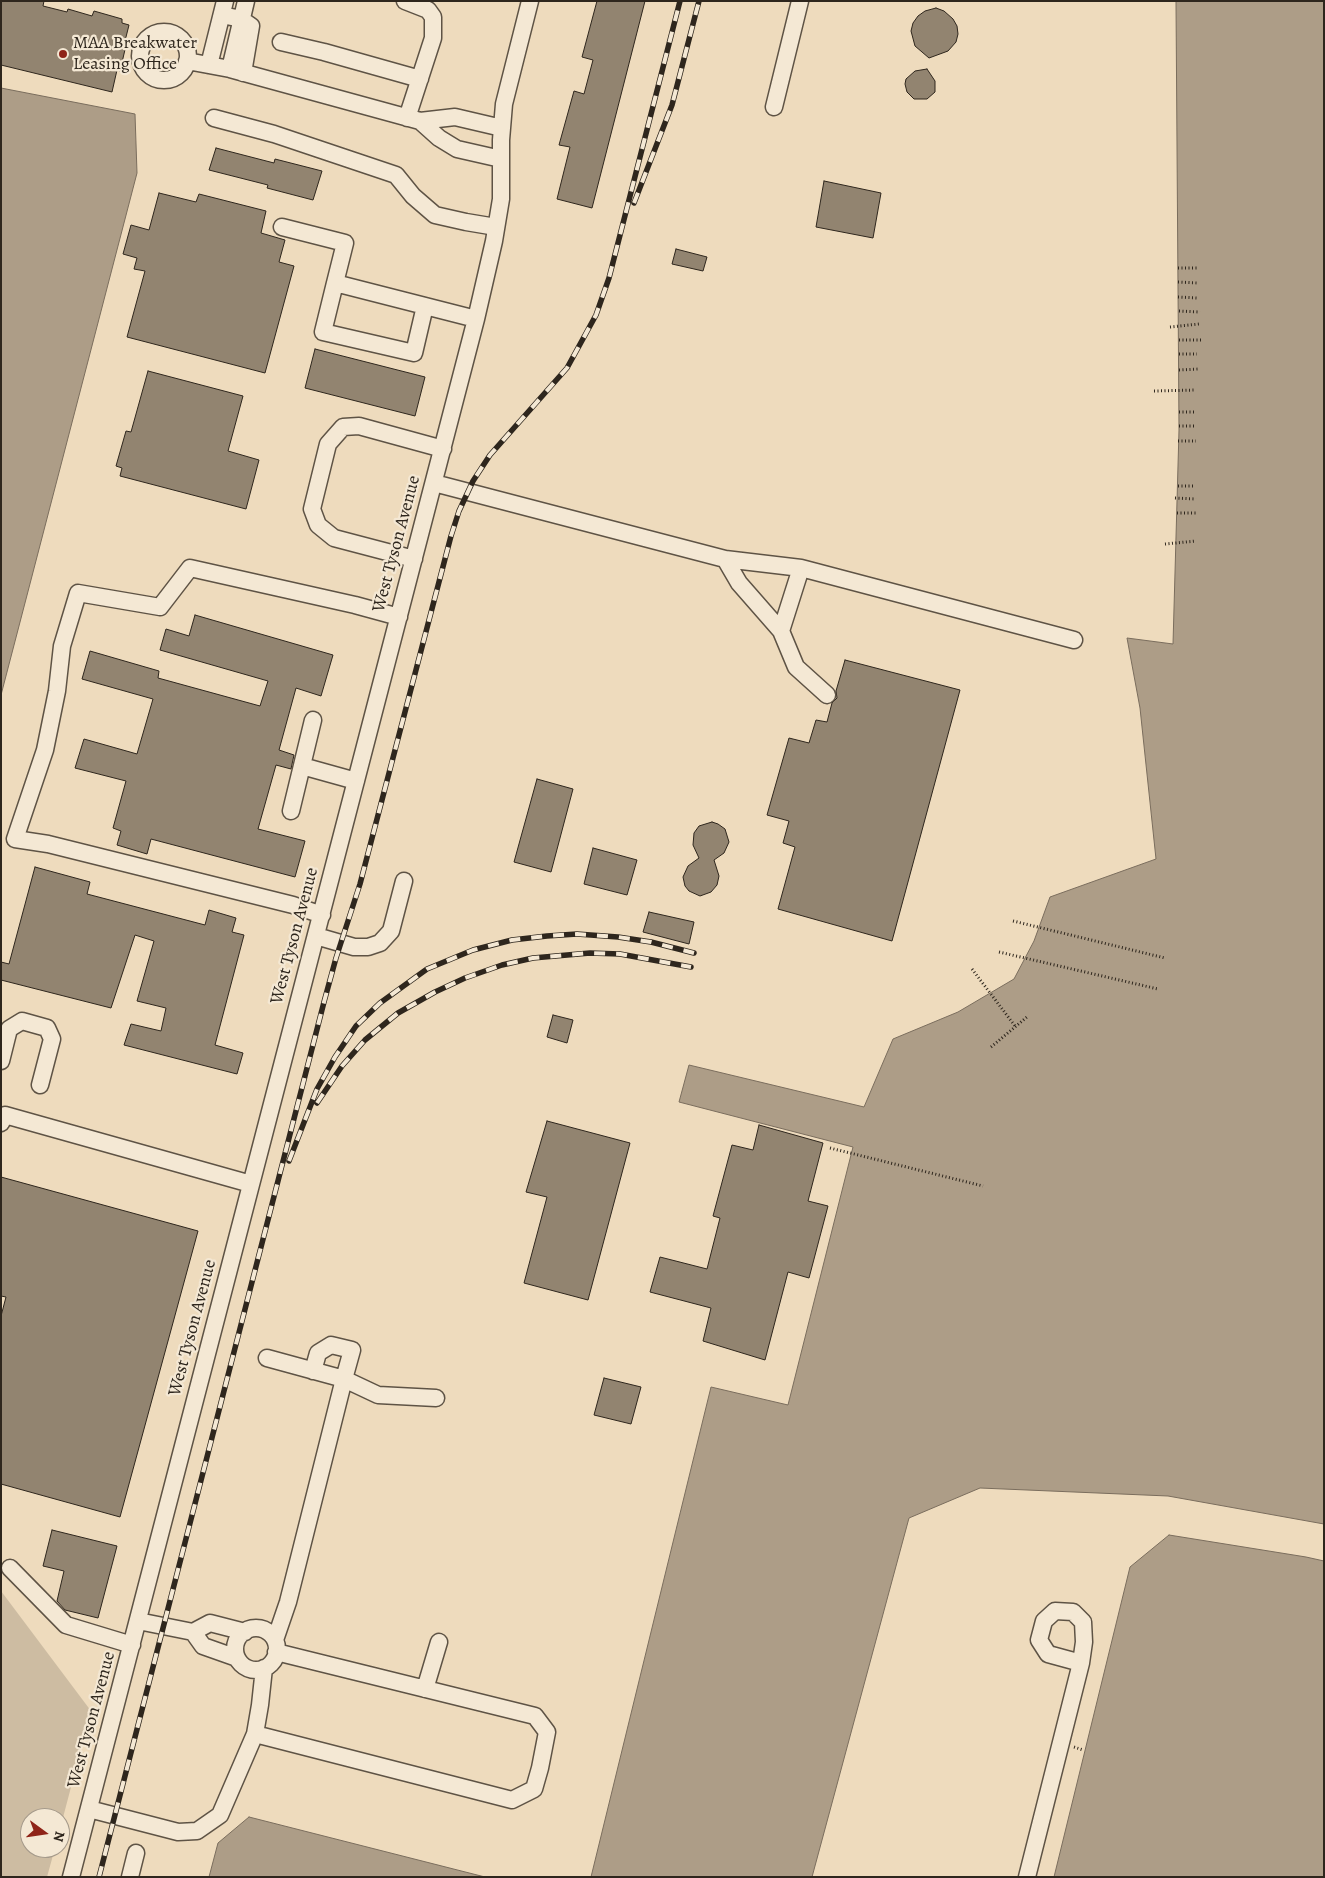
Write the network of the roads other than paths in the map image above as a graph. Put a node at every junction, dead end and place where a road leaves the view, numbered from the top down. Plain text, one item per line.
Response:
1 (246, 1) edge
2 (405, 1) edge
3 (530, 1) edge
4 (800, 1) edge
5 (224, 8) edge
6 (241, 19) junction
7 (281, 42) dead end
8 (187, 61) dead end
9 (209, 65) junction
10 (236, 71) junction
11 (420, 79) junction
12 (774, 107) dead end
13 (214, 118) dead end
14 (413, 120) junction
15 (502, 128) junction
16 (501, 159) junction
17 (496, 226) junction
18 (282, 227) dead end
19 (335, 283) junction
20 (425, 306) junction
21 (476, 319) junction
22 (443, 448) junction
23 (434, 483) junction
24 (414, 559) junction
25 (725, 559) junction
26 (801, 568) junction
27 (399, 617) junction
28 (782, 631) junction
29 (1074, 640) dead end
30 (827, 695) dead end
31 (313, 720) dead end
32 (302, 766) junction
33 (356, 781) junction
34 (291, 811) dead end
35 (404, 881) dead end
36 (322, 914) junction
37 (316, 936) junction
38 (1, 1061) edge
39 (40, 1086) dead end
40 (3, 1113) edge
41 (251, 1184) junction
42 (266, 1358) dead end
43 (313, 1371) junction
44 (344, 1379) junction
45 (436, 1398) dead end
46 (10, 1568) dead end
47 (138, 1621) junction
48 (193, 1632) junction
49 (246, 1632) junction
50 (439, 1642) dead end
51 (132, 1645) junction
52 (276, 1646) junction
53 (237, 1658) junction
54 (1081, 1663) dead end
55 (264, 1668) junction
56 (425, 1689) junction
57 (255, 1734) junction
58 (89, 1809) junction
59 (136, 1854) dead end
60 (72, 1877) edge
61 (130, 1877) edge
62 (1027, 1877) edge

1 - 6 street
2 - 11 street
3 - 15 street, West Tyson Avenue
4 - 12 street
5 - 6 street
5 - 9 street
6 - 10 street
7 - 11 street
8 - 9 street
9 - 10 street
10 - 14 street
11 - 14 street
13 - 17 street
14 - 15 street
14 - 16 street
15 - 16 street, West Tyson Avenue
16 - 17 street, West Tyson Avenue
17 - 21 street, West Tyson Avenue
18 - 19 street
19 - 20 street
19 - 20 street
20 - 21 street
21 - 22 street, West Tyson Avenue
22 - 23 street, West Tyson Avenue
22 - 24 street
23 - 24 street, West Tyson Avenue
23 - 25 street
24 - 27 street, West Tyson Avenue
25 - 26 street
25 - 28 street
26 - 28 street
26 - 29 street
27 - 33 street, West Tyson Avenue
27 - 36 street
28 - 30 street
31 - 32 street
32 - 33 street
32 - 34 street
33 - 36 street, West Tyson Avenue
35 - 37 street
36 - 37 street, West Tyson Avenue
37 - 41 street, West Tyson Avenue
38 - 39 street
40 - 41 street
41 - 47 street, West Tyson Avenue
42 - 43 street
43 - 44 street
43 - 44 street
44 - 45 street
44 - 52 street
46 - 51 street
47 - 48 street
47 - 51 street, West Tyson Avenue
48 - 49 street
48 - 53 street
49 - 52 street
49 - 53 street
50 - 56 street
51 - 58 street, West Tyson Avenue
52 - 55 street
52 - 56 street
53 - 55 street
54 - 62 street
55 - 57 street
56 - 57 street
57 - 58 street
58 - 60 street, West Tyson Avenue
59 - 61 street

